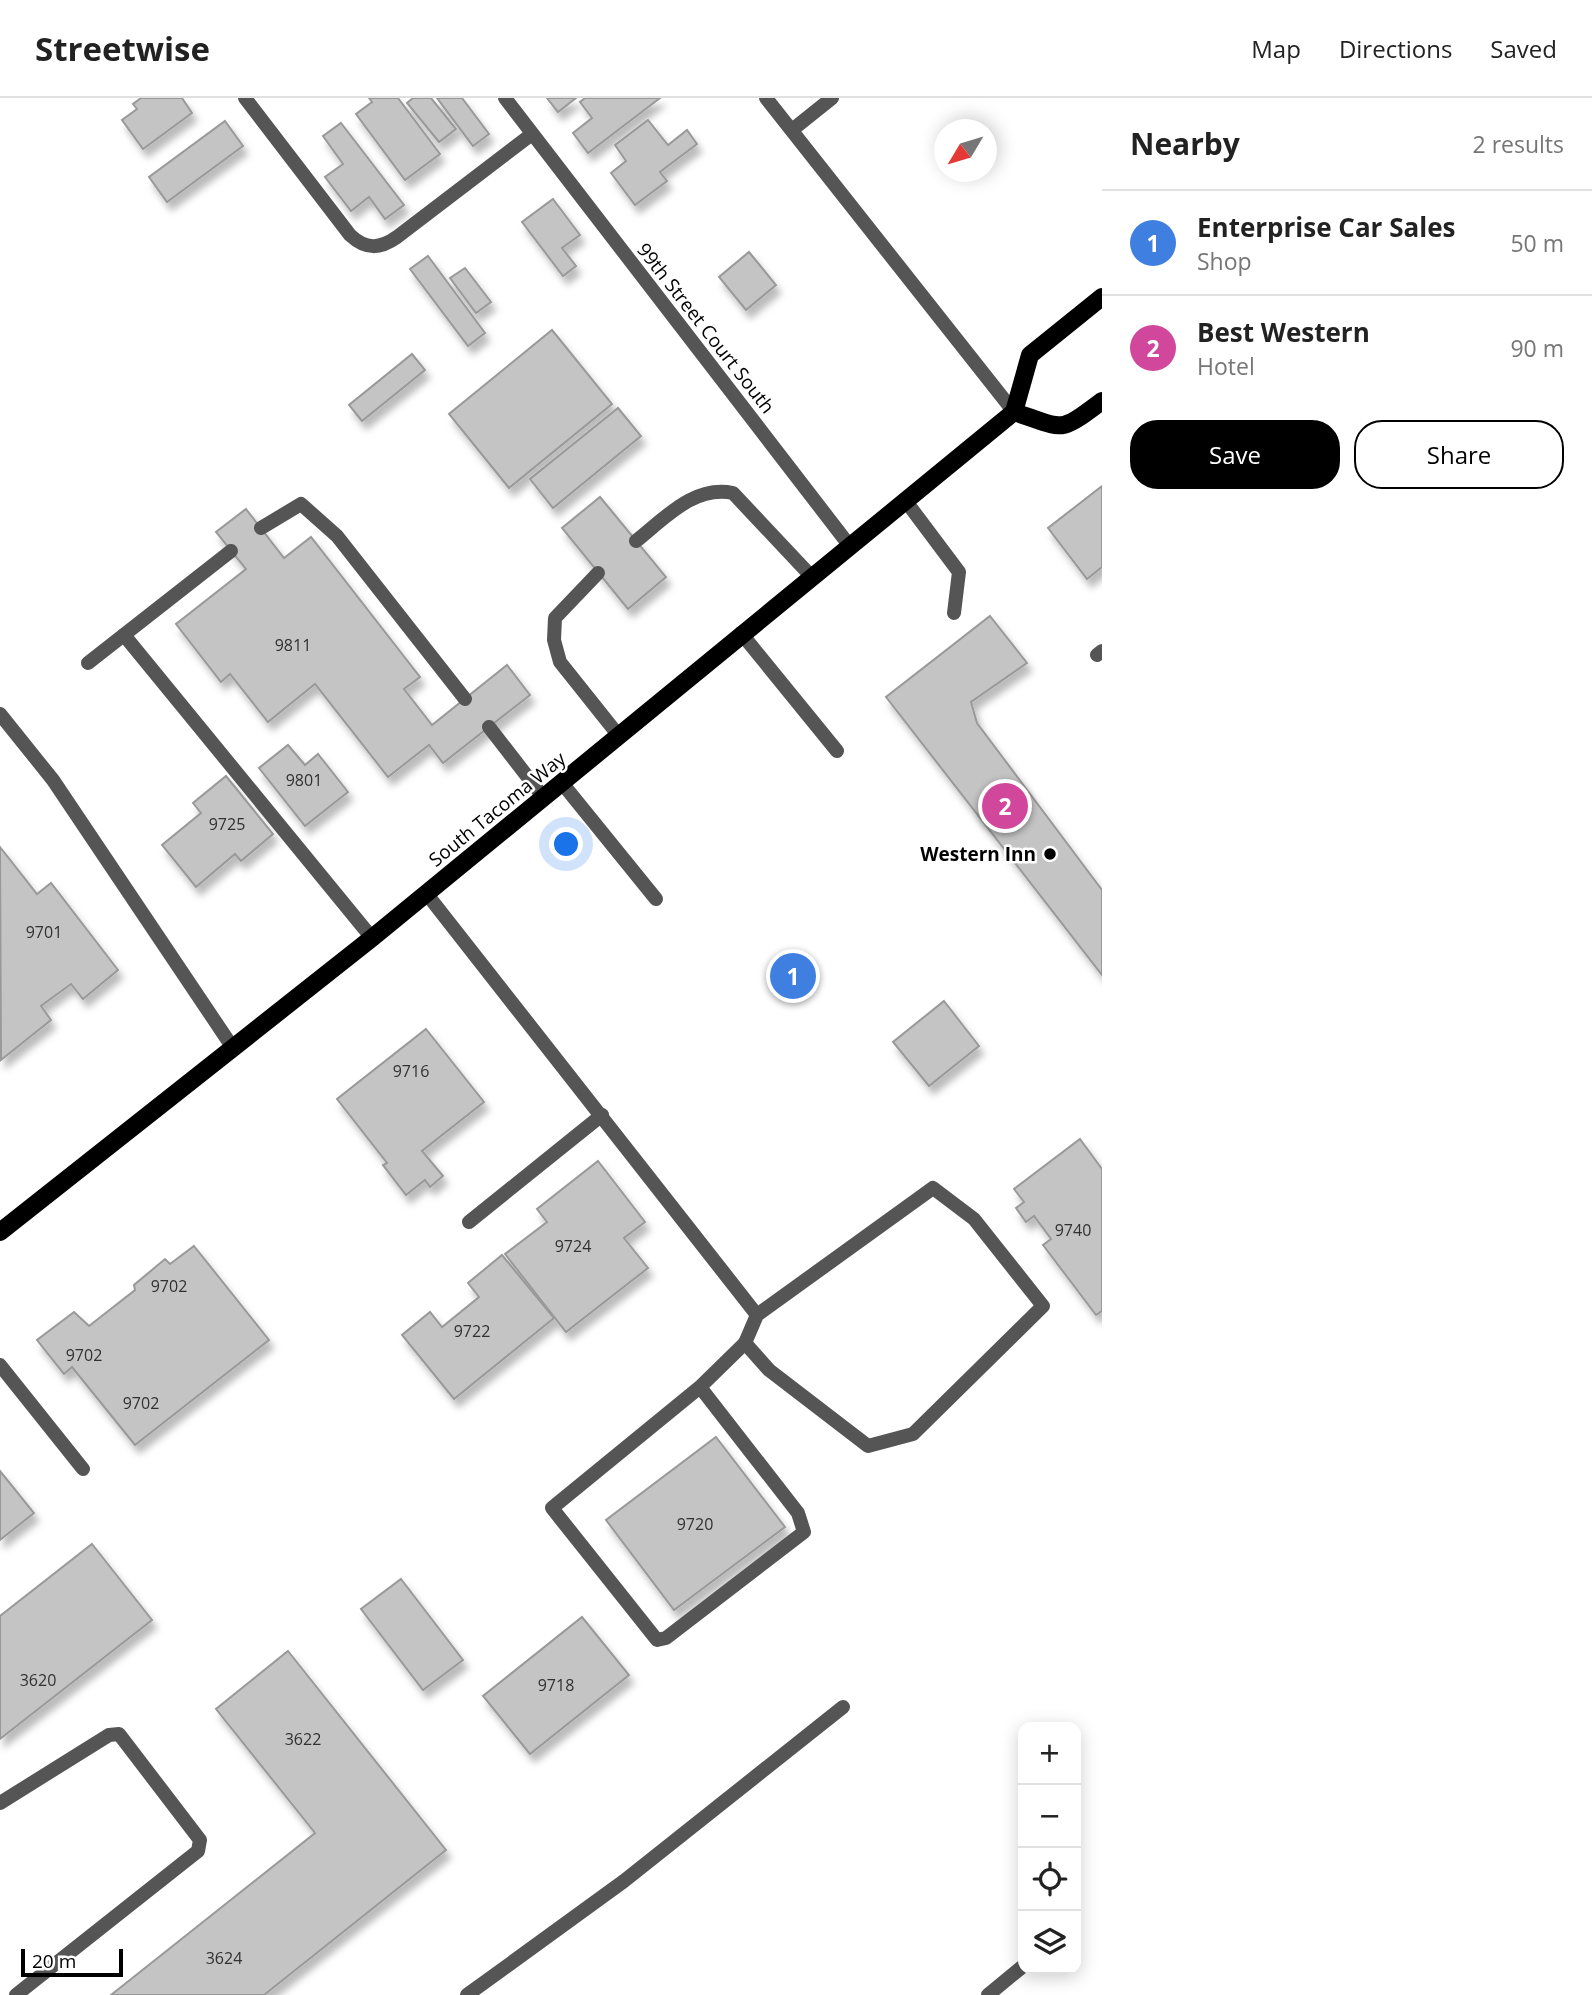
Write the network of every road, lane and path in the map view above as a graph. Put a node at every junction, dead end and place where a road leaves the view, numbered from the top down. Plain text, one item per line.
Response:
1 (245, 98) edge
2 (505, 98) edge
3 (766, 98) edge
4 (831, 98) edge
5 (792, 130) junction
6 (533, 134) junction
7 (1102, 297) edge
8 (1102, 401) edge
9 (1014, 412) junction
10 (905, 500) junction
11 (261, 528) dead end
12 (636, 541) dead end
13 (849, 545) junction
14 (232, 551) dead end
15 (598, 573) dead end
16 (811, 576) junction
17 (954, 613) dead end
18 (741, 633) junction
19 (124, 635) junction
20 (88, 663) dead end
21 (465, 699) dead end
22 (0, 714) edge
23 (489, 727) dead end
24 (619, 736) junction
25 (836, 751) dead end
26 (562, 783) junction
27 (544, 798) junction
28 (426, 893) junction
29 (656, 899) dead end
30 (372, 938) junction
31 (233, 1048) junction
32 (602, 1115) junction
33 (469, 1222) dead end
34 (0, 1232) edge
35 (757, 1315) junction
36 (745, 1343) junction
37 (0, 1365) edge
38 (700, 1387) junction
39 (83, 1469) dead end
40 (843, 1707) dead end
41 (0, 1803) edge
42 (1018, 1971) edge
43 (16, 1995) edge
44 (467, 1995) edge
45 (988, 1995) edge

1 - 6 lane
2 - 6 lane, 99th Street Court South
3 - 5 lane
4 - 5 lane
5 - 9 lane
6 - 13 lane, 99th Street Court South
7 - 9 main road
8 - 9 main road
9 - 10 main road, South Tacoma Way
10 - 13 main road, South Tacoma Way
10 - 17 lane
11 - 21 lane
12 - 16 lane
13 - 16 main road, South Tacoma Way
14 - 19 lane
15 - 24 lane
16 - 18 main road, South Tacoma Way
18 - 24 main road, South Tacoma Way
18 - 25 lane
19 - 20 lane
19 - 30 lane
22 - 31 lane
23 - 27 lane
24 - 26 main road, South Tacoma Way
26 - 27 main road, South Tacoma Way
26 - 29 lane
27 - 28 main road, South Tacoma Way
28 - 30 main road, South Tacoma Way
28 - 32 lane
30 - 31 main road, South Tacoma Way
31 - 34 main road, South Tacoma Way
32 - 33 lane
32 - 35 lane
35 - 36 lane
35 - 36 lane
36 - 38 lane
37 - 39 lane
38 - 38 lane
40 - 44 lane
41 - 43 lane
42 - 45 lane

